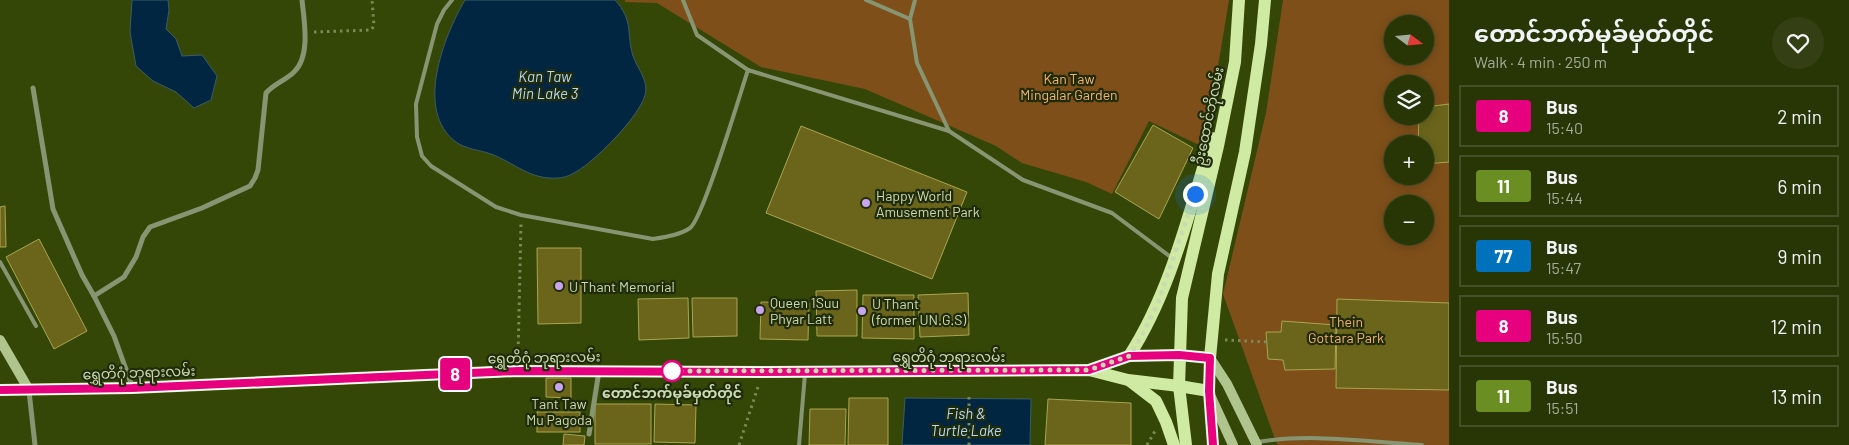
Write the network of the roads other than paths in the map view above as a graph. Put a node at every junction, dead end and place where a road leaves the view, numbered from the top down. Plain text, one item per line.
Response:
1 (302, 0) edge
2 (452, 0) edge
3 (683, 0) edge
4 (866, 0) edge
5 (915, 0) edge
6 (1240, 0) edge
7 (1265, 0) edge
8 (910, 19) junction
9 (1235, 62) junction
10 (748, 70) junction
11 (33, 88) dead end
12 (949, 131) junction
13 (1173, 259) junction
14 (0, 262) edge
15 (1186, 273) junction
16 (94, 296) junction
17 (36, 326) dead end
18 (0, 340) edge
19 (1179, 355) junction
20 (1129, 356) junction
21 (1210, 358) junction
22 (1089, 370) junction
23 (599, 371) junction
24 (806, 372) junction
25 (1128, 380) junction
26 (1179, 386) junction
27 (132, 388) junction
28 (0, 390) edge
29 (29, 390) junction
30 (1209, 391) junction
31 (590, 434) dead end
32 (1256, 444) edge
33 (1402, 444) edge
34 (35, 445) edge
35 (799, 445) edge
36 (1174, 445) edge
37 (1186, 445) edge
38 (1213, 445) edge
39 (1233, 445) edge
40 (1422, 445) edge

1 - 16 street
2 - 10 lane
3 - 10 lane
4 - 8 lane
5 - 8 lane
6 - 9 main road, ဦးထောင်ဘိုလမ်း
7 - 21 main road
8 - 12 lane
9 - 13 main road
9 - 15 main road, ဦးထောင်ဘိုလမ်း
10 - 12 lane
11 - 16 street
12 - 13 lane
13 - 15 lane
13 - 20 main road
14 - 17 lane
15 - 19 main road, ဦးထောင်ဘိုလမ်း
16 - 27 street
18 - 29 main road
19 - 20 main road, ရွှေတိဂုံ ဘုရားလမ်း
19 - 21 main road, ရွှေတိဂုံ ဘုရားလမ်း
19 - 26 main road, ဦးထောင်ဘိုလမ်း
20 - 22 main road, ရွှေတိဂုံ ဘုရားလမ်း
21 - 30 main road
21 - 32 main road
22 - 24 main road, ရွှေတိဂုံ ဘုရားလမ်း
22 - 25 main road, ရွှေတိဂုံ ဘုရားလမ်း
23 - 24 main road, ရွှေတိဂုံ ဘုရားလမ်း
23 - 27 main road, ရွှေတိဂုံ ဘုရားလမ်း
23 - 31 street
24 - 35 lane
25 - 26 main road, ရွှေတိဂုံ ဘုရားလမ်း
25 - 36 main road
26 - 30 main road, ရွှေတိဂုံ ဘုရားလမ်း
26 - 37 main road, ဦးထောင်ဘိုလမ်း
27 - 29 main road, ရွှေတိဂုံ ဘုရားလမ်း
28 - 29 main road, ရွှေတိဂုံ ဘုရားလမ်း
29 - 34 street
30 - 38 main road
30 - 39 main road
32 - 33 lane
33 - 40 lane

